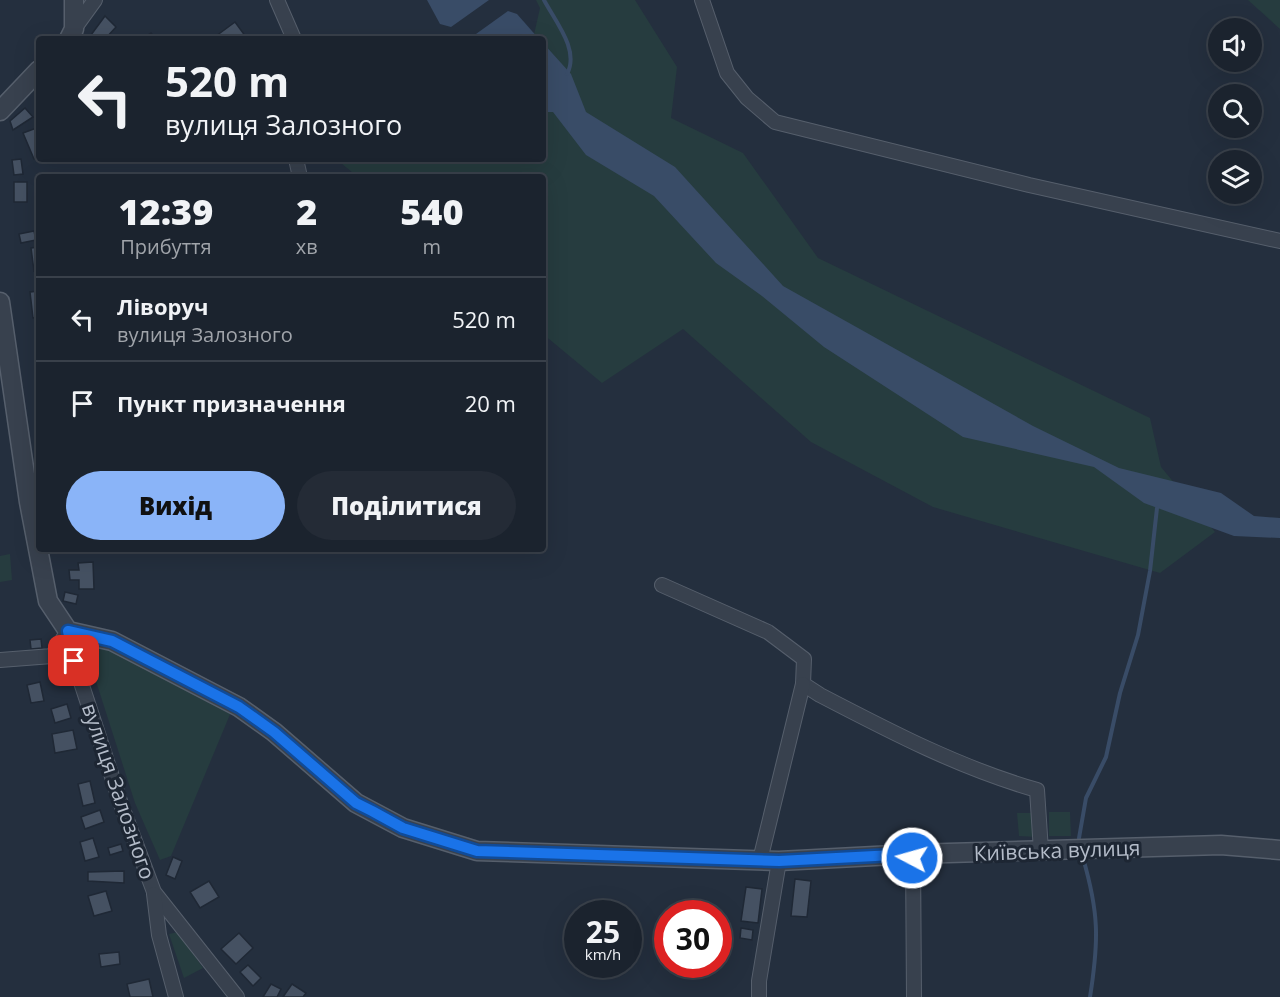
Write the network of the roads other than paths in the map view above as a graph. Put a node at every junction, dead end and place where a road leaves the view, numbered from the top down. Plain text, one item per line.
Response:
1 (74, 0) edge
2 (95, 0) edge
3 (277, 0) edge
4 (702, 0) edge
5 (71, 34) edge
6 (293, 36) edge
7 (36, 73) edge
8 (0, 111) edge
9 (1280, 241) edge
10 (0, 302) edge
11 (2, 324) edge
12 (4, 353) edge
13 (36, 538) edge
14 (39, 552) edge
15 (662, 585) dead end
16 (68, 631) junction
17 (0, 660) edge
18 (803, 684) junction
19 (1280, 850) edge
20 (1041, 851) junction
21 (913, 854) junction
22 (760, 861) junction
23 (779, 861) junction
24 (154, 892) junction
25 (176, 997) edge
26 (237, 997) edge
27 (759, 997) edge
28 (914, 997) edge

1 - 5 street
2 - 5 street
3 - 6 street
4 - 9 street
7 - 8 street
10 - 11 street
11 - 12 street
12 - 13 street
14 - 16 street
15 - 18 street
16 - 17 street
16 - 22 street, Київська вулиця
16 - 24 street, вулиця Залозного
18 - 20 street
18 - 22 street
19 - 20 street, Київська вулиця
20 - 21 street, Київська вулиця
21 - 23 street, Київська вулиця
21 - 28 street
22 - 23 street, Київська вулиця
23 - 27 street
24 - 25 street
24 - 26 street, вулиця Залозного

